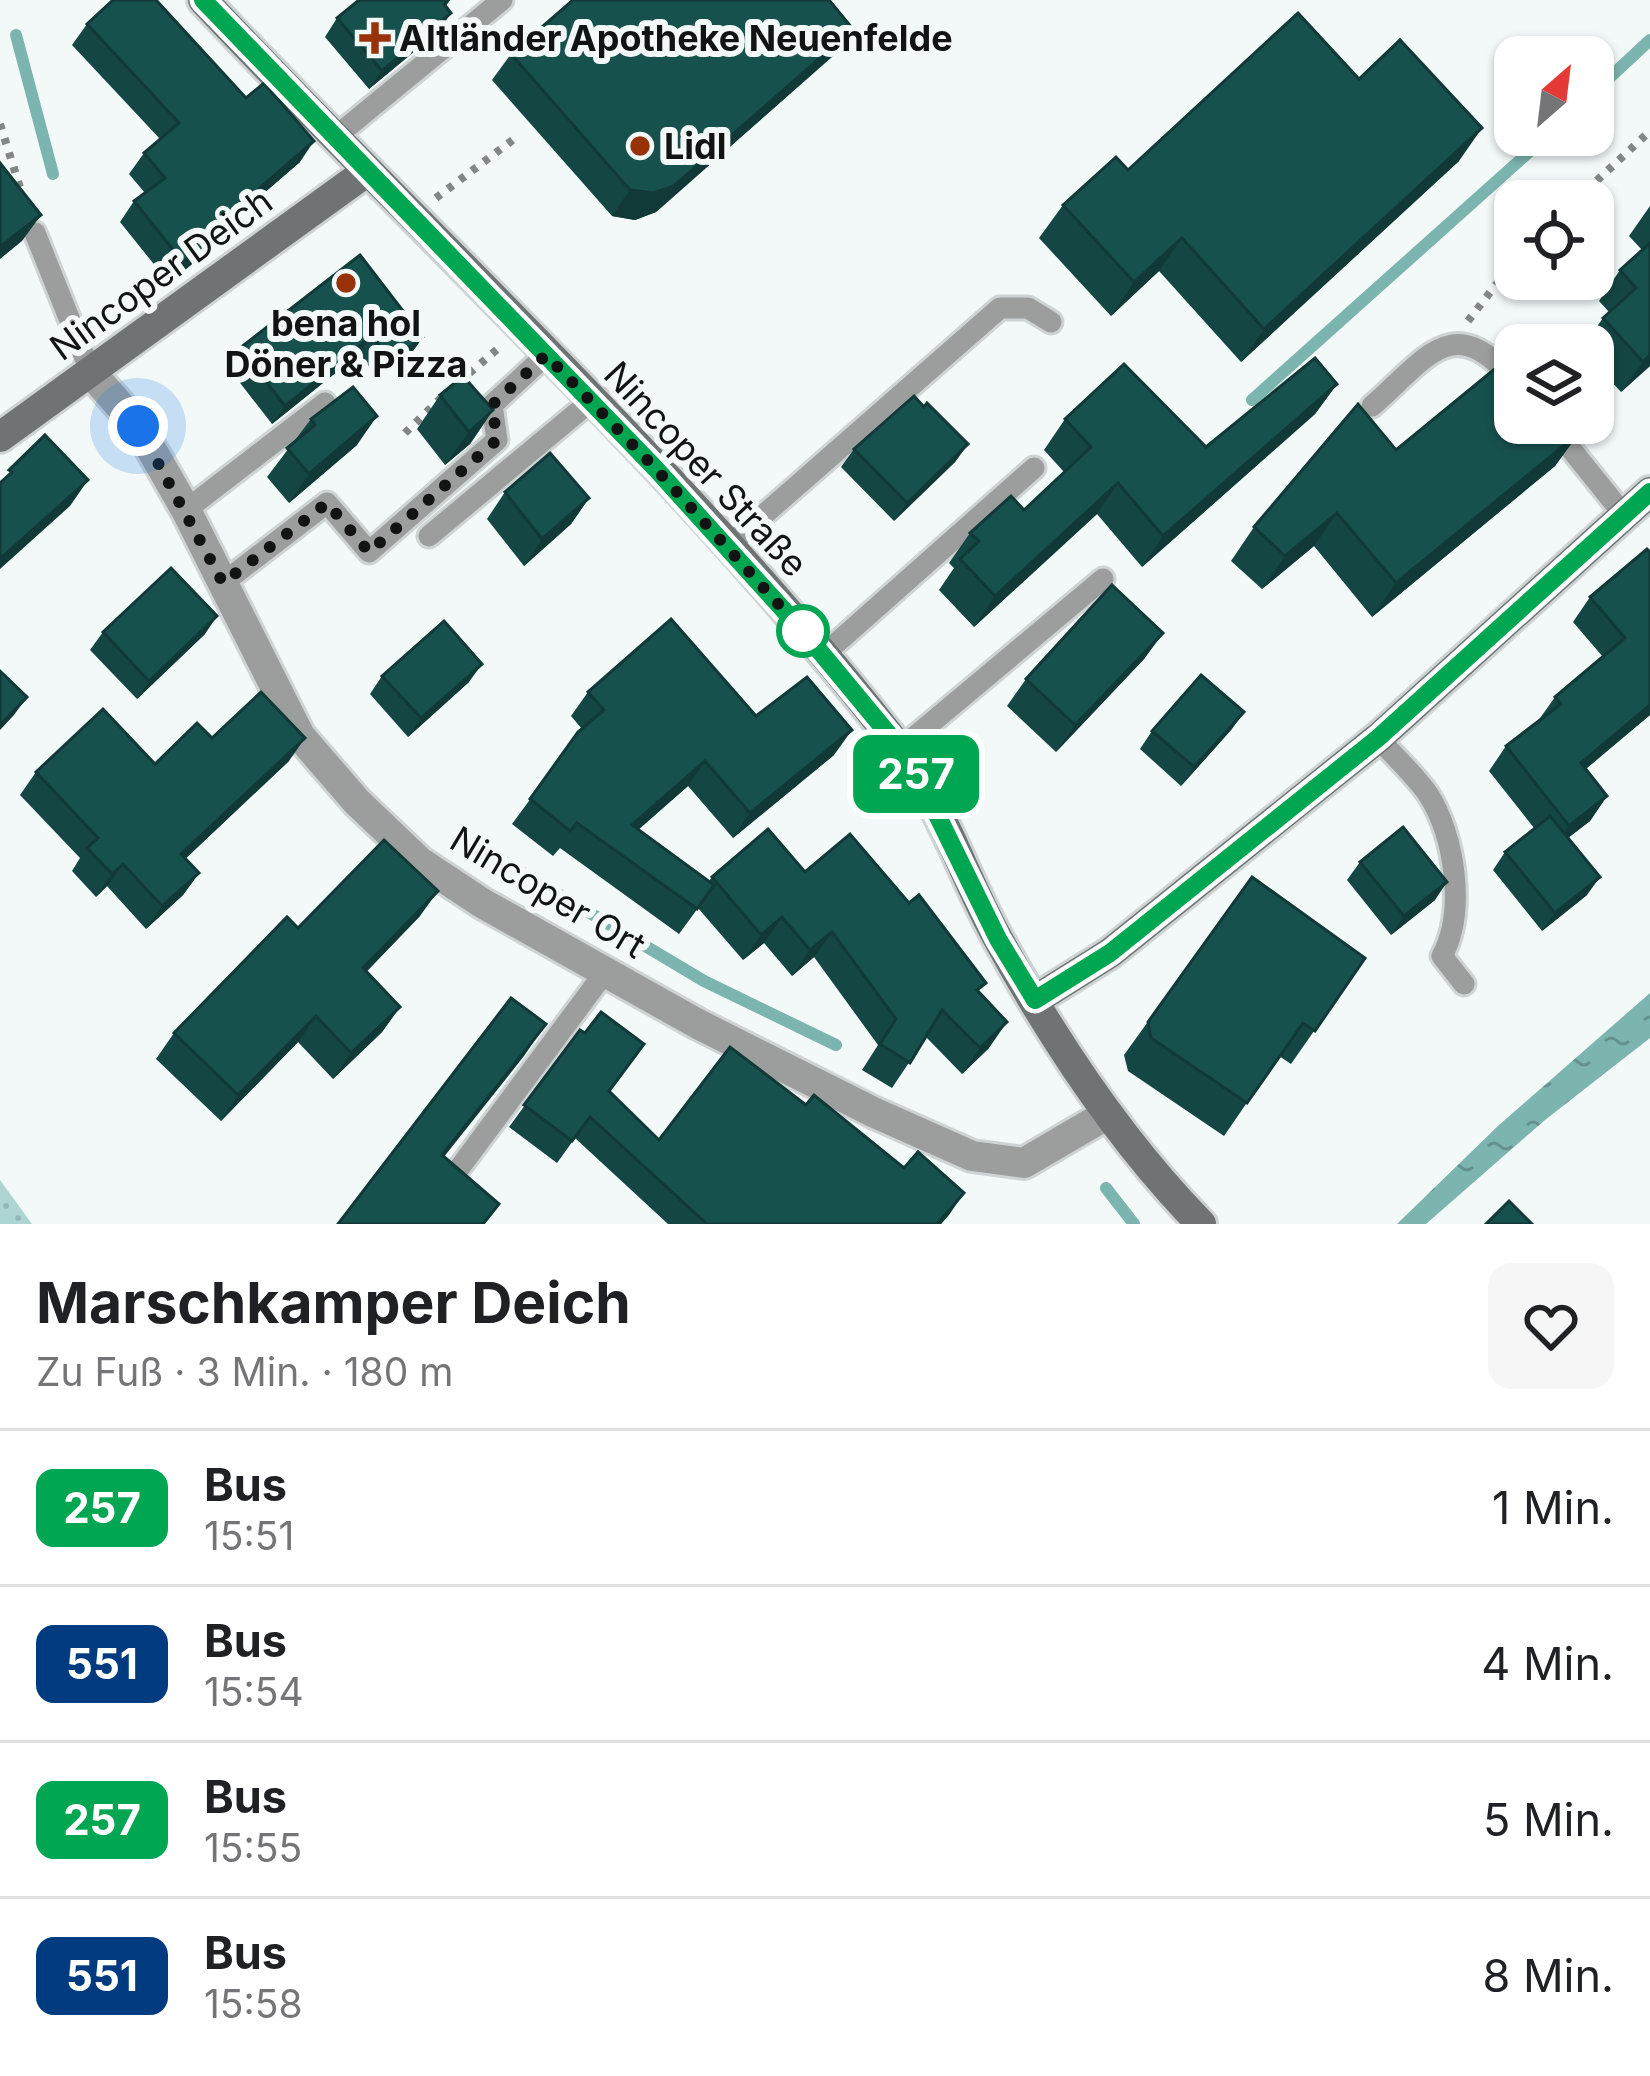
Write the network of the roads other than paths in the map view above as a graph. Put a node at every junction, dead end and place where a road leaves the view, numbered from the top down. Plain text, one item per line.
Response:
1 (203, 0) edge
2 (502, 0) edge
3 (334, 138) junction
4 (366, 172) junction
5 (35, 233) edge
6 (1051, 322) dead end
7 (546, 355) junction
8 (1494, 359) edge
9 (91, 374) junction
10 (591, 401) junction
11 (325, 403) edge
12 (1372, 406) dead end
13 (0, 437) edge
14 (1567, 444) edge
15 (1034, 468) dead end
16 (1650, 492) edge
17 (186, 510) junction
18 (1624, 515) junction
19 (429, 536) dead end
20 (727, 547) junction
21 (1103, 579) dead end
22 (223, 583) junction
23 (823, 655) junction
24 (1378, 738) junction
25 (900, 748) junction
26 (604, 972) junction
27 (1464, 984) dead end
28 (1035, 1000) junction
29 (1106, 1115) junction
30 (449, 1182) edge
31 (1201, 1224) edge

1 - 3 main road, Nincoper Straße
2 - 3 lane
3 - 4 main road, Nincoper Straße
4 - 7 main road, Nincoper Straße
4 - 9 main road, Nincoper Deich
5 - 9 lane
6 - 20 lane
7 - 10 main road, Nincoper Straße
7 - 22 lane
8 - 12 lane
9 - 13 main road, Nincoper Deich
9 - 17 street, Nincoper Ort
10 - 19 lane
10 - 20 main road, Nincoper Straße
11 - 17 lane
14 - 18 lane
15 - 23 lane
16 - 18 main road
17 - 22 street, Nincoper Ort
18 - 24 main road
20 - 23 main road, Nincoper Straße
21 - 25 lane
22 - 26 street, Nincoper Ort
23 - 25 main road, Nincoper Straße
24 - 27 lane
24 - 28 main road
25 - 28 main road, Nincoper Straße
26 - 29 street, Nincoper Ort
26 - 30 lane
28 - 29 main road, Nincoper Straße
29 - 31 main road, Nincoper Straße

